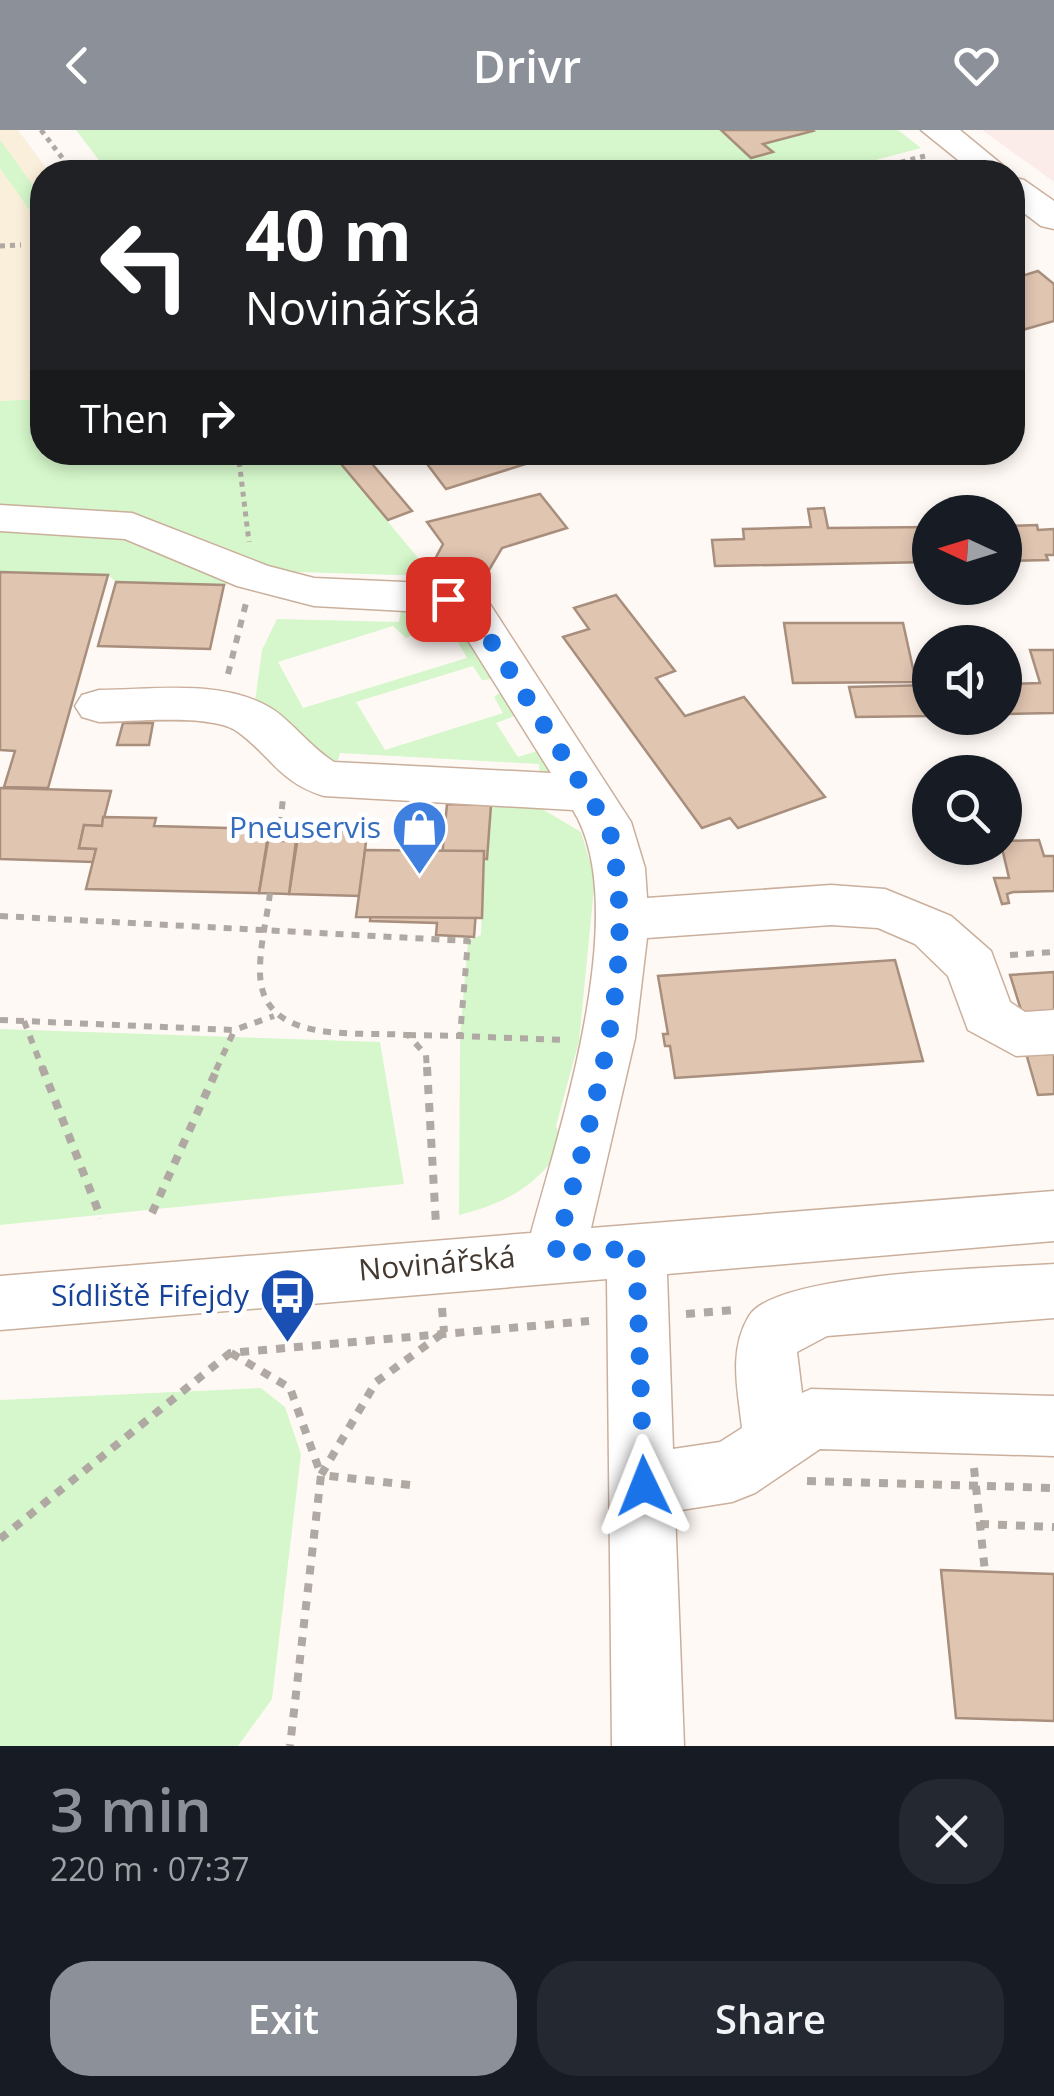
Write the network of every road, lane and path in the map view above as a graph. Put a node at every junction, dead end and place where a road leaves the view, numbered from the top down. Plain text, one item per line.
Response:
1 (41, 130) edge
2 (949, 138) edge
3 (64, 160) edge
4 (893, 160) edge
5 (978, 160) edge
6 (1025, 196) edge
7 (1054, 218) edge
8 (22, 245) dead end
9 (0, 246) edge
10 (241, 465) edge
11 (0, 518) edge
12 (268, 580) junction
13 (99, 706) dead end
14 (220, 706) junction
15 (283, 790) dead end
16 (588, 793) junction
17 (279, 841) dead end
18 (270, 894) dead end
19 (0, 916) edge
20 (620, 920) junction
21 (268, 928) junction
22 (274, 1016) junction
23 (0, 1020) edge
24 (24, 1021) junction
25 (234, 1030) junction
26 (1054, 1032) edge
27 (408, 1035) junction
28 (460, 1036) junction
29 (579, 1041) dead end
30 (434, 1190) dead end
31 (152, 1212) dead end
32 (1054, 1216) edge
33 (101, 1218) dead end
34 (636, 1248) junction
35 (555, 1254) junction
36 (1054, 1291) edge
37 (0, 1303) edge
38 (638, 1317) junction
39 (444, 1332) junction
40 (230, 1352) junction
41 (1054, 1426) edge
42 (973, 1457) dead end
43 (788, 1460) junction
44 (320, 1475) junction
45 (410, 1485) dead end
46 (976, 1485) junction
47 (644, 1486) junction
48 (1054, 1488) edge
49 (980, 1524) junction
50 (1054, 1526) edge
51 (0, 1539) edge
52 (985, 1572) dead end
53 (290, 1746) edge
54 (648, 1746) edge

1 - 3 path
2 - 4 path
2 - 5 street
6 - 7 street
8 - 9 path
10 - 12 path
11 - 12 street
12 - 14 path
12 - 16 street
13 - 14 street
14 - 16 street
15 - 17 path
16 - 20 street
18 - 21 path
19 - 21 path
20 - 26 street
20 - 35 street
21 - 22 path
21 - 28 path
22 - 25 path
22 - 27 path
23 - 24 path
24 - 25 path
24 - 33 path
25 - 31 path
27 - 28 path
27 - 30 path
28 - 29 path
32 - 34 street, Novinářská
34 - 35 street, Novinářská
34 - 38 street
35 - 37 street, Novinářská
36 - 43 street
38 - 39 path
38 - 47 street
39 - 40 path
39 - 44 path
40 - 44 path
40 - 51 path
41 - 43 street
42 - 46 path
43 - 46 path
43 - 47 street
44 - 45 path
44 - 53 path
46 - 48 path
46 - 49 path
47 - 54 street
49 - 50 path
49 - 52 path

